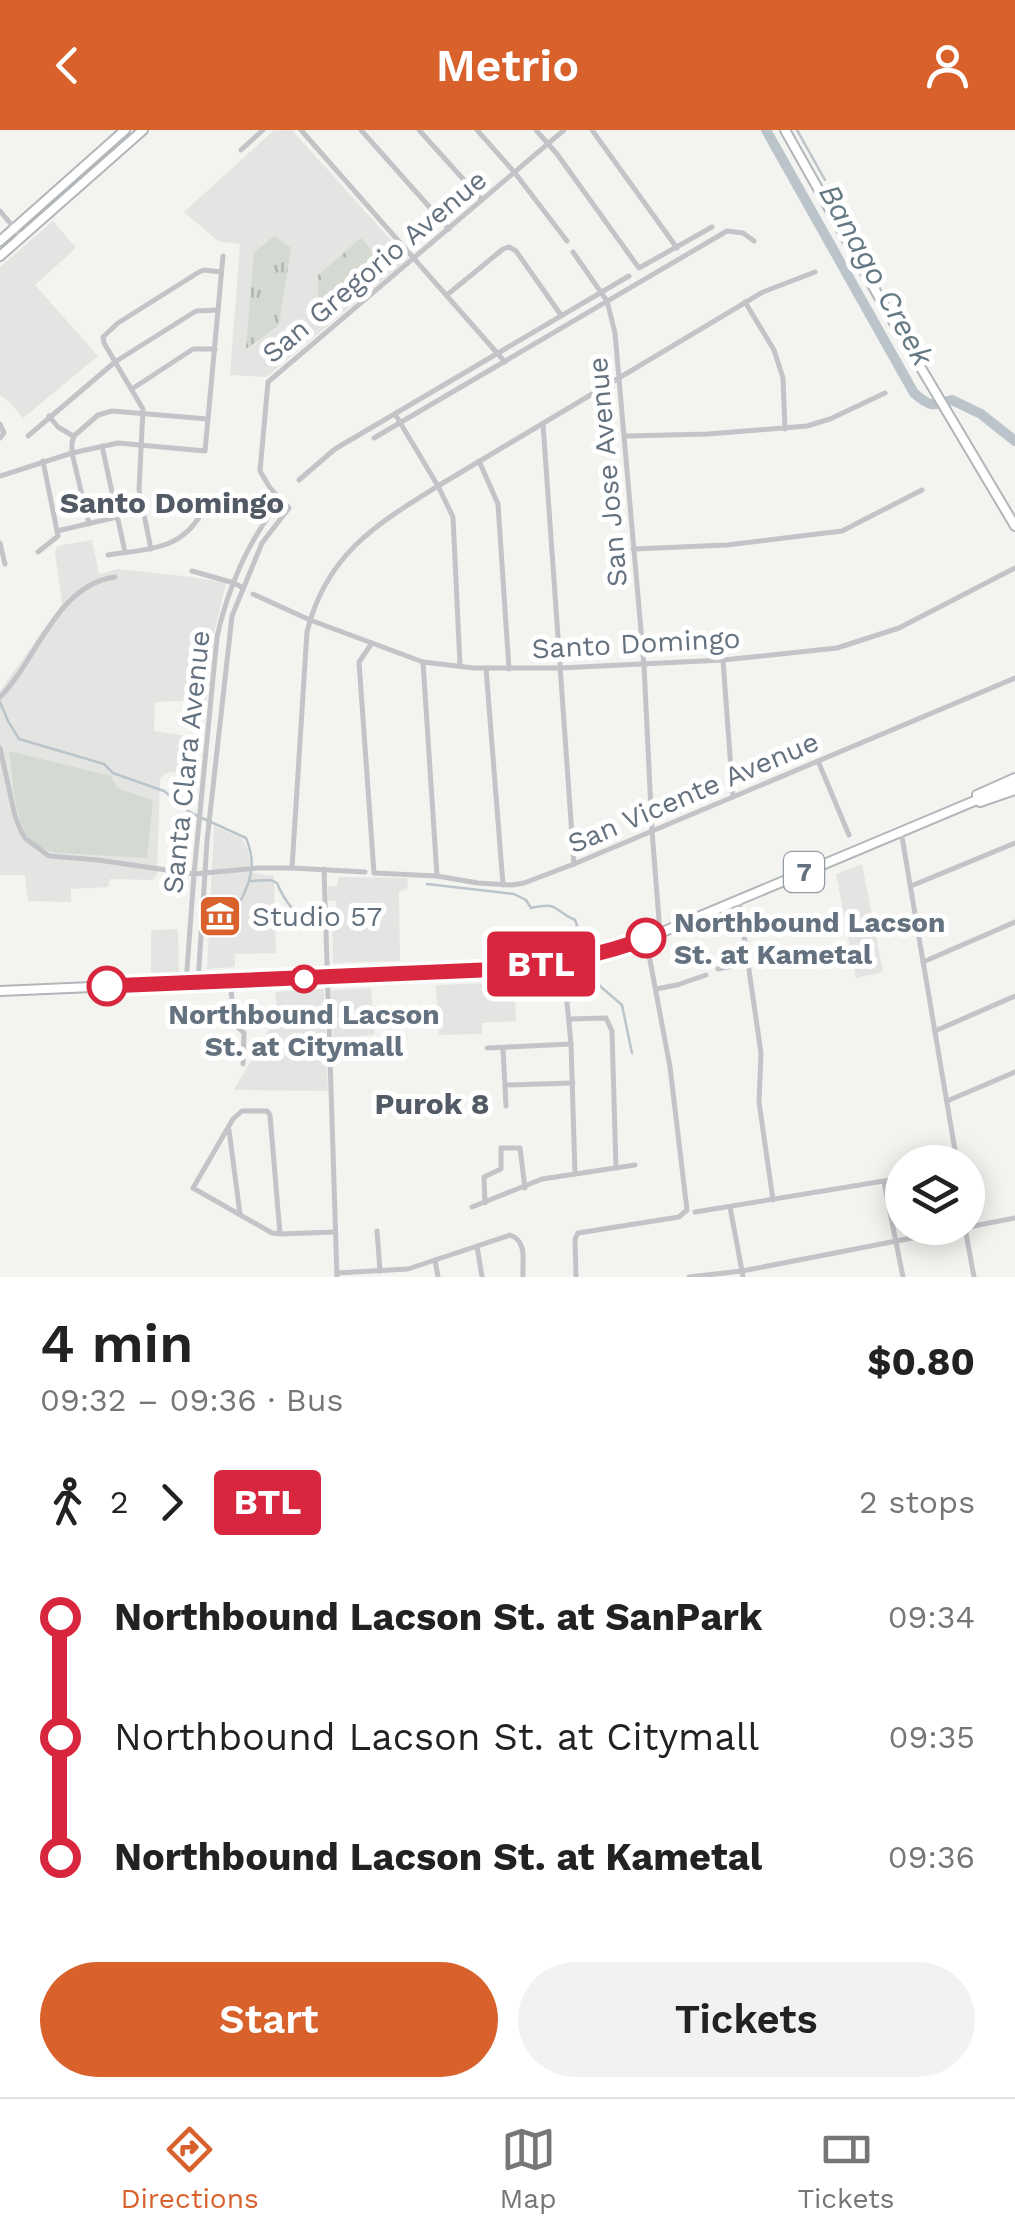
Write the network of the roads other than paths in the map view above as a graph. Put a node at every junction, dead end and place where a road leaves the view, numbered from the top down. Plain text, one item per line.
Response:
1 (124, 130) edge
2 (142, 130) edge
3 (263, 130) edge
4 (301, 130) edge
5 (362, 130) edge
6 (420, 130) edge
7 (477, 130) edge
8 (536, 130) edge
9 (564, 130) edge
10 (592, 130) edge
11 (785, 130) edge
12 (548, 144) junction
13 (241, 150) dead end
14 (514, 172) junction
15 (482, 200) junction
16 (0, 210) edge
17 (15, 228) junction
18 (712, 228) dead end
19 (449, 229) junction
20 (22, 236) junction
21 (0, 241) edge
22 (566, 241) dead end
23 (754, 242) dead end
24 (678, 248) junction
25 (573, 252) dead end
26 (0, 256) edge
27 (222, 256) dead end
28 (416, 258) junction
29 (221, 272) junction
30 (815, 272) dead end
31 (628, 276) dead end
32 (602, 291) junction
33 (447, 295) junction
34 (607, 301) junction
35 (746, 302) junction
36 (218, 310) junction
37 (562, 316) junction
38 (214, 350) junction
39 (498, 352) junction
40 (115, 362) junction
41 (504, 362) junction
42 (620, 377) junction
43 (132, 389) junction
44 (885, 393) dead end
45 (144, 413) junction
46 (396, 414) junction
47 (49, 416) junction
48 (208, 418) junction
49 (402, 423) junction
50 (0, 424) edge
51 (543, 424) junction
52 (785, 429) junction
53 (28, 436) dead end
54 (74, 436) junction
55 (626, 436) junction
56 (0, 438) edge
57 (374, 438) dead end
58 (140, 445) junction
59 (102, 446) junction
60 (72, 454) junction
61 (479, 461) junction
62 (43, 462) junction
63 (0, 476) edge
64 (299, 480) dead end
65 (438, 486) junction
66 (922, 490) dead end
67 (281, 500) junction
68 (289, 508) joint
69 (201, 514) dead end
70 (116, 518) junction
71 (89, 524) junction
72 (1015, 526) edge
73 (58, 531) junction
74 (0, 543) edge
75 (151, 548) junction
76 (633, 549) junction
77 (38, 552) dead end
78 (125, 552) junction
79 (108, 555) dead end
80 (4, 564) dead end
81 (1015, 568) edge
82 (192, 572) dead end
83 (114, 577) dead end
84 (234, 583) junction
85 (243, 588) junction
86 (253, 594) dead end
87 (310, 620) junction
88 (372, 643) junction
89 (723, 660) junction
90 (424, 662) junction
91 (644, 664) junction
92 (460, 667) junction
93 (486, 668) junction
94 (560, 668) junction
95 (508, 669) junction
96 (1015, 678) edge
97 (2, 695) edge
98 (0, 748) edge
99 (818, 761) junction
100 (1015, 784) edge
101 (733, 797) junction
102 (652, 831) junction
103 (901, 832) junction
104 (849, 834) dead end
105 (1015, 844) edge
106 (574, 864) junction
107 (292, 868) junction
108 (324, 869) junction
109 (365, 872) dead end
110 (204, 873) junction
111 (194, 874) junction
112 (437, 876) junction
113 (503, 885) junction
114 (910, 886) junction
115 (739, 900) junction
116 (1015, 922) edge
117 (660, 933) junction
118 (646, 938) junction
119 (563, 961) junction
120 (923, 962) junction
121 (748, 963) junction
122 (718, 969) dead end
123 (706, 975) dead end
124 (327, 978) junction
125 (230, 981) junction
126 (186, 983) junction
127 (198, 983) junction
128 (656, 988) junction
129 (0, 990) edge
130 (1015, 996) edge
131 (570, 1019) junction
132 (935, 1031) junction
133 (571, 1044) junction
134 (488, 1048) dead end
135 (504, 1048) junction
136 (243, 1064) dead end
137 (1015, 1072) edge
138 (573, 1083) junction
139 (505, 1085) junction
140 (947, 1102) junction
141 (506, 1106) dead end
142 (229, 1128) junction
143 (954, 1145) edge
144 (635, 1165) dead end
145 (616, 1168) junction
146 (575, 1174) junction
147 (884, 1181) joint
148 (885, 1186) edge
149 (525, 1188) junction
150 (773, 1200) junction
151 (485, 1203) junction
152 (472, 1207) dead end
153 (730, 1207) junction
154 (695, 1212) dead end
155 (240, 1216) junction
156 (1015, 1218) edge
157 (985, 1224) edge
158 (377, 1231) dead end
159 (335, 1232) junction
160 (280, 1234) junction
161 (885, 1244) edge
162 (897, 1245) edge
163 (968, 1245) edge
164 (477, 1246) junction
165 (434, 1260) junction
166 (380, 1271) junction
167 (742, 1274) edge
168 (337, 1275) edge
169 (438, 1277) edge
170 (482, 1277) edge
171 (522, 1277) edge
172 (576, 1277) edge
173 (689, 1277) edge
174 (903, 1277) edge
175 (974, 1277) edge

1 - 17 main road
2 - 20 main road
3 - 13 street
4 - 28 street
5 - 19 street
6 - 15 street
7 - 14 street
8 - 12 street
9 - 12 street, San Gregorio Avenue
10 - 24 street
11 - 72 main road
12 - 14 street, San Gregorio Avenue
12 - 24 street
14 - 15 street, San Gregorio Avenue
14 - 22 street
15 - 19 street, San Gregorio Avenue
16 - 17 street
17 - 20 street
17 - 21 main road
18 - 24 street
19 - 28 street, San Gregorio Avenue
20 - 26 main road
23 - 34 street
25 - 32 street, San Jose Avenue
27 - 29 street
28 - 33 street
28 - 67 street, San Gregorio Avenue
29 - 36 street
29 - 40 street
30 - 35 street
31 - 32 street
32 - 34 street, San Jose Avenue
32 - 37 street
33 - 37 street
33 - 39 street
34 - 41 street
34 - 42 street, San Jose Avenue
35 - 42 street
35 - 52 street
36 - 38 street
36 - 40 street
37 - 39 street
38 - 43 street
38 - 48 street
39 - 41 street
39 - 46 street
40 - 43 street
40 - 47 street
41 - 49 street
42 - 51 street
42 - 55 street, San Jose Avenue
43 - 45 street
44 - 52 street
45 - 48 street
45 - 54 street
45 - 58 street
46 - 49 street
46 - 64 street
47 - 53 street
47 - 54 street
48 - 58 street
49 - 57 street
49 - 65 street
50 - 56 street
51 - 61 street
51 - 94 street
52 - 55 street
54 - 60 street
55 - 76 street, San Jose Avenue
58 - 59 street
58 - 75 street
59 - 60 street
59 - 70 street
60 - 62 street
60 - 71 street
61 - 65 street
61 - 95 street
62 - 63 street
62 - 73 street
65 - 87 street
65 - 92 street
66 - 76 street
67 - 68 street, San Gregorio Avenue
67 - 84 street, Santa Clara Avenue
68 - 85 street, Santa Clara Avenue
69 - 75 street
70 - 71 street
70 - 78 street
71 - 73 street
73 - 77 street
74 - 80 street
75 - 78 street
76 - 91 street, San Jose Avenue
78 - 79 street
81 - 89 street, Santo Domingo
82 - 84 street
83 - 97 street
84 - 85 street
84 - 111 street, Santa Clara Avenue
85 - 110 street, Santa Clara Avenue
86 - 87 street, Santo Domingo
87 - 88 street, Santo Domingo
87 - 107 street
88 - 90 street, Santo Domingo
88 - 112 street, San Vicente Avenue
89 - 91 street, Santo Domingo
89 - 101 street
90 - 92 street, Santo Domingo
90 - 112 street
91 - 94 street, Santo Domingo
91 - 102 street, San Jose Avenue
92 - 93 street, Santo Domingo
93 - 95 street, Santo Domingo
93 - 113 street
94 - 95 street, Santo Domingo
94 - 106 street
96 - 99 street, San Vicente Avenue
98 - 111 street
99 - 101 street, San Vicente Avenue
99 - 104 street
100 - 103 main road, 7
101 - 102 street, San Vicente Avenue
102 - 106 street, San Vicente Avenue
102 - 117 street, San Jose Avenue
103 - 114 street
103 - 115 main road, 7
105 - 114 street
106 - 113 street, San Vicente Avenue
107 - 108 street
107 - 110 street
108 - 109 street
108 - 124 street
110 - 111 street
110 - 127 street, Santa Clara Avenue
111 - 126 street, Santa Clara Avenue
112 - 113 street, San Vicente Avenue
114 - 120 street
115 - 117 main road, 7
115 - 121 street
116 - 120 street
117 - 118 main road, 7
118 - 119 main road, 7
118 - 128 street
119 - 124 main road, 7
119 - 131 street
120 - 132 street
121 - 122 street
121 - 150 street
123 - 128 street
124 - 125 main road, 7
124 - 159 street
125 - 127 main road, 7
125 - 136 street
126 - 127 main road, 7
126 - 129 main road, 7
128 - 172 street
130 - 132 street
131 - 133 street
131 - 145 street
132 - 140 street
133 - 135 street
133 - 138 street
134 - 135 street
135 - 139 street
137 - 140 street
138 - 139 street
138 - 146 street
139 - 141 street
140 - 143 street
142 - 155 street
142 - 155 street
142 - 160 street
144 - 145 street
145 - 146 street
146 - 149 street
147 - 148 street
147 - 150 street
149 - 151 street
149 - 151 street
150 - 153 street
151 - 152 street
153 - 154 street
153 - 167 street
155 - 160 street
156 - 157 street
158 - 166 street
159 - 160 street
159 - 168 street
161 - 167 street
162 - 174 street
163 - 175 street
164 - 165 street
164 - 170 street
164 - 171 street
165 - 166 street
165 - 169 street
166 - 168 street
167 - 173 street

